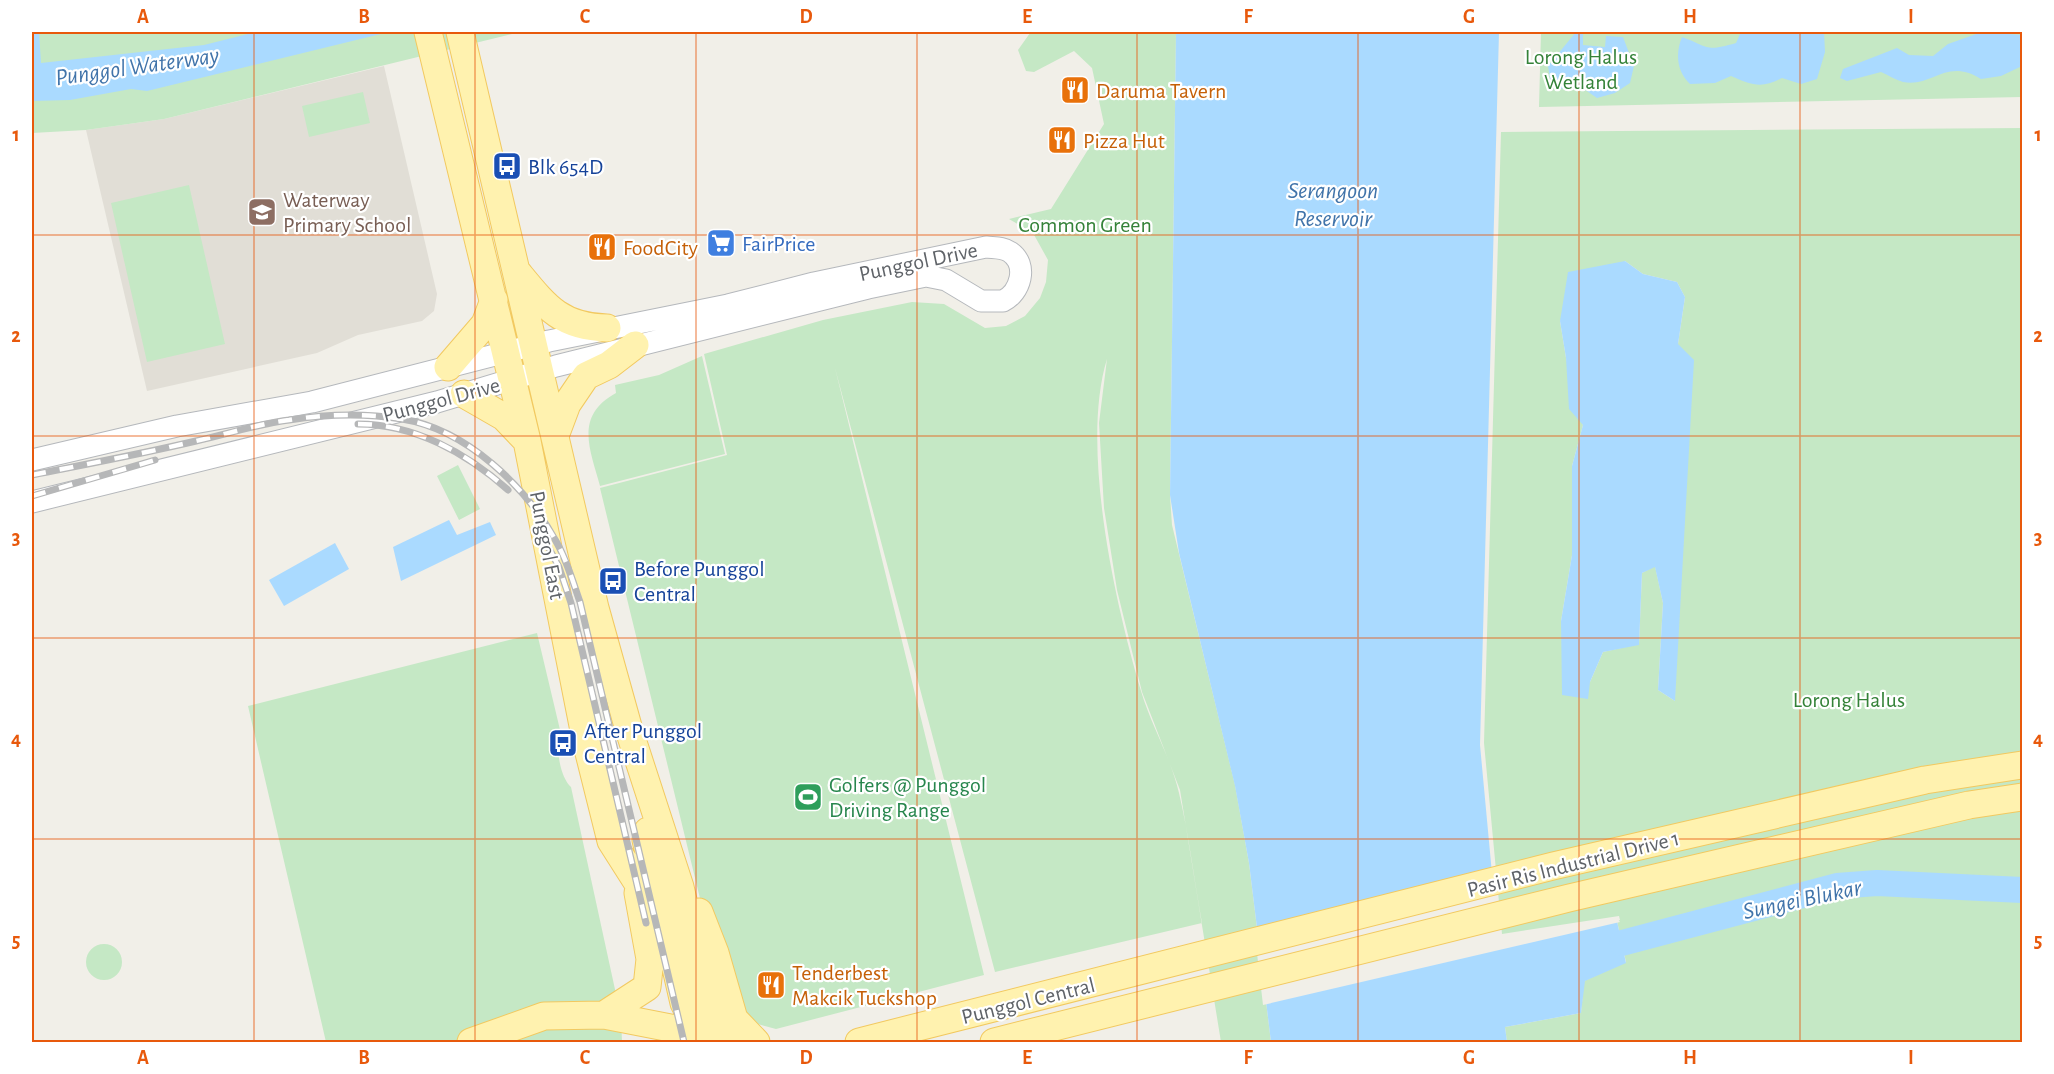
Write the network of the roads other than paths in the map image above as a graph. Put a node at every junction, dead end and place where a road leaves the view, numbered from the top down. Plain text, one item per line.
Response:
1 (428, 32) edge
2 (460, 32) edge
3 (513, 267) junction
4 (494, 300) junction
5 (607, 328) junction
6 (635, 345) junction
7 (505, 353) junction
8 (536, 358) junction
9 (448, 367) junction
10 (512, 379) junction
11 (464, 394) junction
12 (555, 436) junction
13 (527, 441) junction
14 (32, 460) edge
15 (32, 502) edge
16 (628, 730) junction
17 (586, 741) junction
18 (2022, 765) edge
19 (2022, 797) edge
20 (658, 825) junction
21 (635, 880) junction
22 (680, 887) junction
23 (667, 929) junction
24 (1127, 974) joint
25 (1136, 1006) joint
26 (604, 1015) junction
27 (718, 1040) edge
28 (471, 1042) edge
29 (756, 1042) edge
30 (859, 1042) edge
31 (994, 1042) edge

1 - 4 main road, Punggol East
2 - 3 main road, Punggol East
3 - 5 main road
3 - 8 main road, Punggol East
4 - 7 main road, Punggol East
4 - 9 main road
5 - 6 street, Punggol Drive
5 - 8 street, Punggol Drive
6 - 8 street, Punggol Drive
6 - 12 main road
7 - 8 street, Punggol Drive
7 - 9 street, Punggol Drive
7 - 10 main road, Punggol East
8 - 10 street, Punggol Drive
8 - 12 main road, Punggol East
9 - 14 street, Punggol Drive
10 - 11 street, Punggol Drive
10 - 13 main road, Punggol East
11 - 13 main road
11 - 15 street, Punggol Drive
12 - 16 main road, Punggol East
13 - 17 main road, Punggol East
16 - 17 main road
16 - 20 main road, Punggol East
17 - 21 main road, Punggol East
18 - 24 main road, Pasir Ris Industrial Drive 1
19 - 25 main road, Pasir Ris Industrial Drive 1
20 - 22 main road, Punggol East
20 - 23 main road
21 - 23 main road, Punggol East
21 - 26 main road
22 - 27 main road, Punggol East
22 - 29 main road
23 - 27 main road, Punggol East
24 - 30 main road, Punggol Central
25 - 31 main road, Punggol Central
26 - 27 main road
26 - 28 main road

